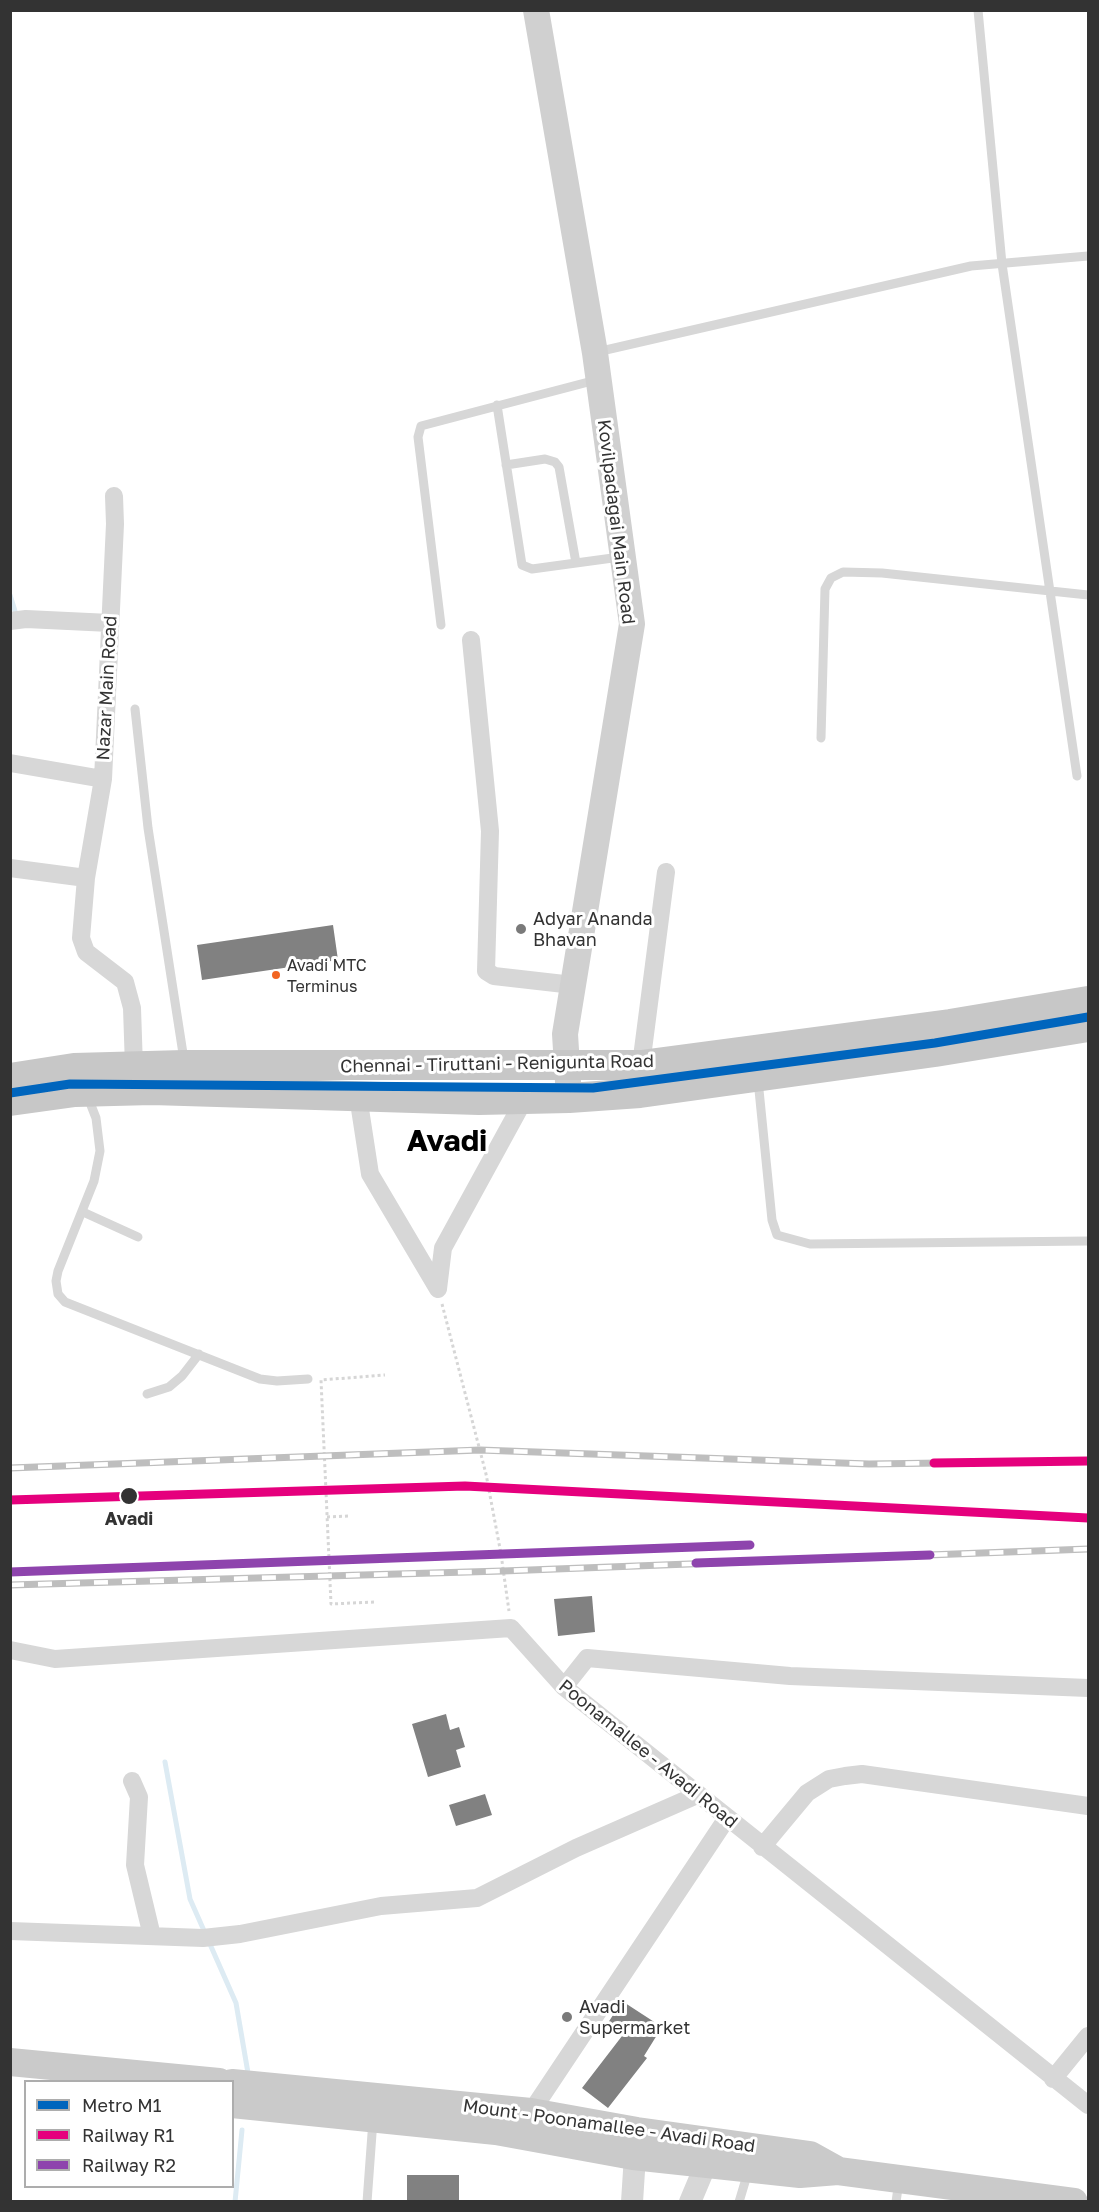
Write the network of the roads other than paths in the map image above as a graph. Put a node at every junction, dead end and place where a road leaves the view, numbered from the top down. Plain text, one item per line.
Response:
1 (536, 10) edge
2 (978, 10) edge
3 (1089, 256) edge
4 (1002, 264) junction
5 (594, 352) junction
6 (598, 379) junction
7 (496, 405) junction
8 (506, 465) junction
9 (114, 496) dead end
10 (623, 557) junction
11 (576, 563) junction
12 (1050, 591) junction
13 (1089, 596) edge
14 (10, 621) edge
15 (110, 623) junction
16 (441, 625) dead end
17 (471, 640) dead end
18 (135, 709) dead end
19 (821, 738) dead end
20 (10, 763) edge
21 (1077, 776) dead end
22 (103, 779) junction
23 (10, 868) edge
24 (666, 872) dead end
25 (86, 879) junction
26 (573, 985) junction
27 (1089, 1001) edge
28 (1089, 1027) edge
29 (756, 1063) junction
30 (565, 1066) junction
31 (134, 1067) junction
32 (10, 1078) edge
33 (186, 1078) junction
34 (640, 1079) junction
35 (85, 1092) junction
36 (358, 1096) junction
37 (569, 1098) junction
38 (524, 1100) junction
39 (10, 1101) edge
40 (83, 1212) junction
41 (138, 1237) dead end
42 (1089, 1241) edge
43 (199, 1354) junction
44 (308, 1379) dead end
45 (147, 1394) dead end
46 (10, 1650) edge
47 (564, 1687) junction
48 (1089, 1688) edge
49 (132, 1781) dead end
50 (697, 1795) junction
51 (1089, 1806) edge
52 (727, 1818) junction
53 (762, 1847) junction
54 (10, 1931) edge
55 (152, 1936) junction
56 (1089, 2036) edge
57 (10, 2062) edge
58 (1053, 2079) junction
59 (198, 2080) edge
60 (234, 2083) edge
61 (234, 2104) edge
62 (1089, 2105) edge
63 (531, 2112) junction
64 (373, 2118) junction
65 (635, 2144) junction
66 (706, 2164) junction
67 (749, 2169) junction
68 (838, 2171) junction
69 (898, 2190) edge
70 (367, 2202) edge
71 (632, 2202) edge
72 (690, 2202) edge
73 (739, 2202) edge
74 (1074, 2202) edge

1 - 5 main road, Kovilpadagai Main Road
2 - 4 lane
3 - 4 lane
4 - 5 lane
4 - 12 lane
5 - 6 main road, Kovilpadagai Main Road
6 - 7 lane
6 - 10 main road, Kovilpadagai Main Road
7 - 8 lane
7 - 16 lane
8 - 11 lane
8 - 11 lane
9 - 15 street, Nazar Main Road
10 - 11 lane
10 - 26 main road, Kovilpadagai Main Road
12 - 13 lane
12 - 19 lane
12 - 21 lane
14 - 15 street
15 - 22 street, Nazar Main Road
17 - 26 street
18 - 33 lane
20 - 22 street
22 - 25 street, Nazar Main Road
23 - 25 street
24 - 34 street
25 - 31 street, Nazar Main Road
26 - 30 main road, Kovilpadagai Main Road
27 - 29 highway, Chennai - Tiruttani - Renigunta Road
28 - 29 highway, Chennai - Tiruttani - Renigunta Road
29 - 34 highway, Chennai - Tiruttani - Renigunta Road
29 - 42 lane
30 - 33 highway, Chennai - Tiruttani - Renigunta Road
30 - 34 highway, Chennai - Tiruttani - Renigunta Road
30 - 37 main road, Kovilpadagai Main Road
31 - 32 highway, Chennai - Tiruttani - Renigunta Road
31 - 33 highway, Chennai - Tiruttani - Renigunta Road
33 - 35 highway, Chennai - Tiruttani - Renigunta Road
33 - 36 highway, Chennai - Tiruttani - Renigunta Road
34 - 37 highway, Chennai - Tiruttani - Renigunta Road
35 - 39 highway, Chennai - Tiruttani - Renigunta Road
35 - 40 lane
36 - 38 highway, Chennai - Tiruttani - Renigunta Road
36 - 38 street
37 - 38 highway, Chennai - Tiruttani - Renigunta Road
40 - 41 lane
40 - 43 lane
43 - 44 lane
43 - 45 lane
46 - 47 street, Poonamallee - Avadi Road
47 - 48 street
47 - 50 street, Poonamallee - Avadi Road
49 - 55 street
50 - 52 street, Poonamallee - Avadi Road
50 - 55 street
51 - 53 street
52 - 53 street, Poonamallee - Avadi Road
52 - 63 street
53 - 58 street, Poonamallee - Avadi Road
54 - 55 street
56 - 58 street
57 - 59 main road
58 - 62 street, Poonamallee - Avadi Road
60 - 63 main road, Mount - Poonamallee - Avadi Road
61 - 64 main road, Mount - Poonamallee - Avadi Road
63 - 65 main road, Mount - Poonamallee - Avadi Road
64 - 65 main road, Mount - Poonamallee - Avadi Road
64 - 70 lane
65 - 66 main road, Mount - Poonamallee - Avadi Road
65 - 68 main road, Mount - Poonamallee - Avadi Road
65 - 71 street
66 - 67 main road, Mount - Poonamallee - Avadi Road
66 - 72 street
67 - 68 main road, Mount - Poonamallee - Avadi Road
67 - 73 lane
68 - 69 main road, Mount - Poonamallee - Avadi Road
69 - 74 main road, Mount - Poonamallee - Avadi Road

